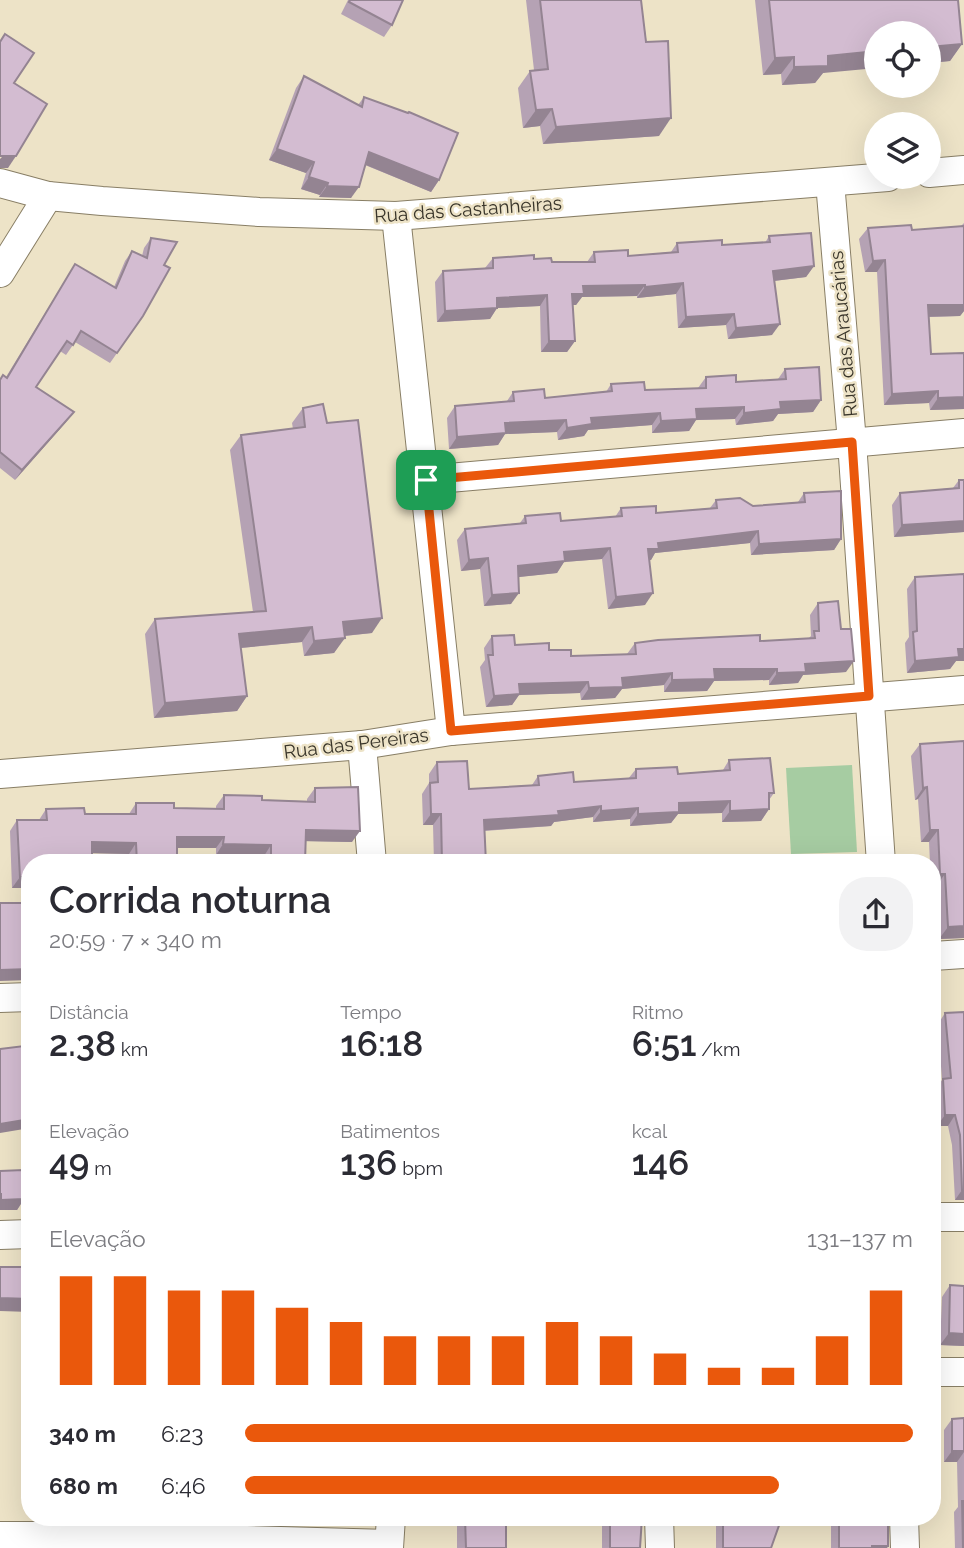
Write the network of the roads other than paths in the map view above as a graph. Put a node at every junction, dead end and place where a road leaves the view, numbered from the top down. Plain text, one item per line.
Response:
1 (964, 170) edge
2 (941, 172) edge
3 (864, 179) edge
4 (830, 182) junction
5 (0, 183) edge
6 (48, 196) junction
7 (396, 216) junction
8 (0, 273) edge
9 (964, 433) edge
10 (852, 442) junction
11 (426, 480) junction
12 (964, 690) edge
13 (869, 696) junction
14 (451, 731) junction
15 (362, 745) junction
16 (0, 774) edge
17 (371, 854) edge
18 (880, 854) edge
19 (964, 954) edge
20 (941, 956) edge
21 (21, 997) edge
22 (0, 998) edge
23 (941, 1217) edge
24 (964, 1217) edge
25 (0, 1234) edge
26 (21, 1234) edge
27 (941, 1372) edge
28 (964, 1372) edge
29 (659, 1526) edge
30 (904, 1526) edge
31 (104, 1534) edge
32 (0, 1536) edge
33 (390, 1536) edge
34 (660, 1548) edge
35 (905, 1548) edge

1 - 2 street
3 - 4 street, Rua das Castanheiras
4 - 7 street, Rua das Castanheiras
4 - 10 street, Rua das Araucárias
5 - 6 street, Rua das Castanheiras
6 - 7 street, Rua das Castanheiras
6 - 8 street
7 - 11 street
9 - 10 street
10 - 11 street
10 - 13 street, Rua das Araucárias
11 - 14 street
12 - 13 street, Rua das Pereiras
13 - 14 street, Rua das Pereiras
13 - 18 street, Rua das Araucárias
14 - 15 street, Rua das Pereiras
15 - 16 street, Rua das Pereiras
15 - 17 street
19 - 20 street
21 - 22 street
23 - 24 street
25 - 26 street
27 - 28 street
29 - 34 street
30 - 35 street
31 - 32 street
31 - 33 street

